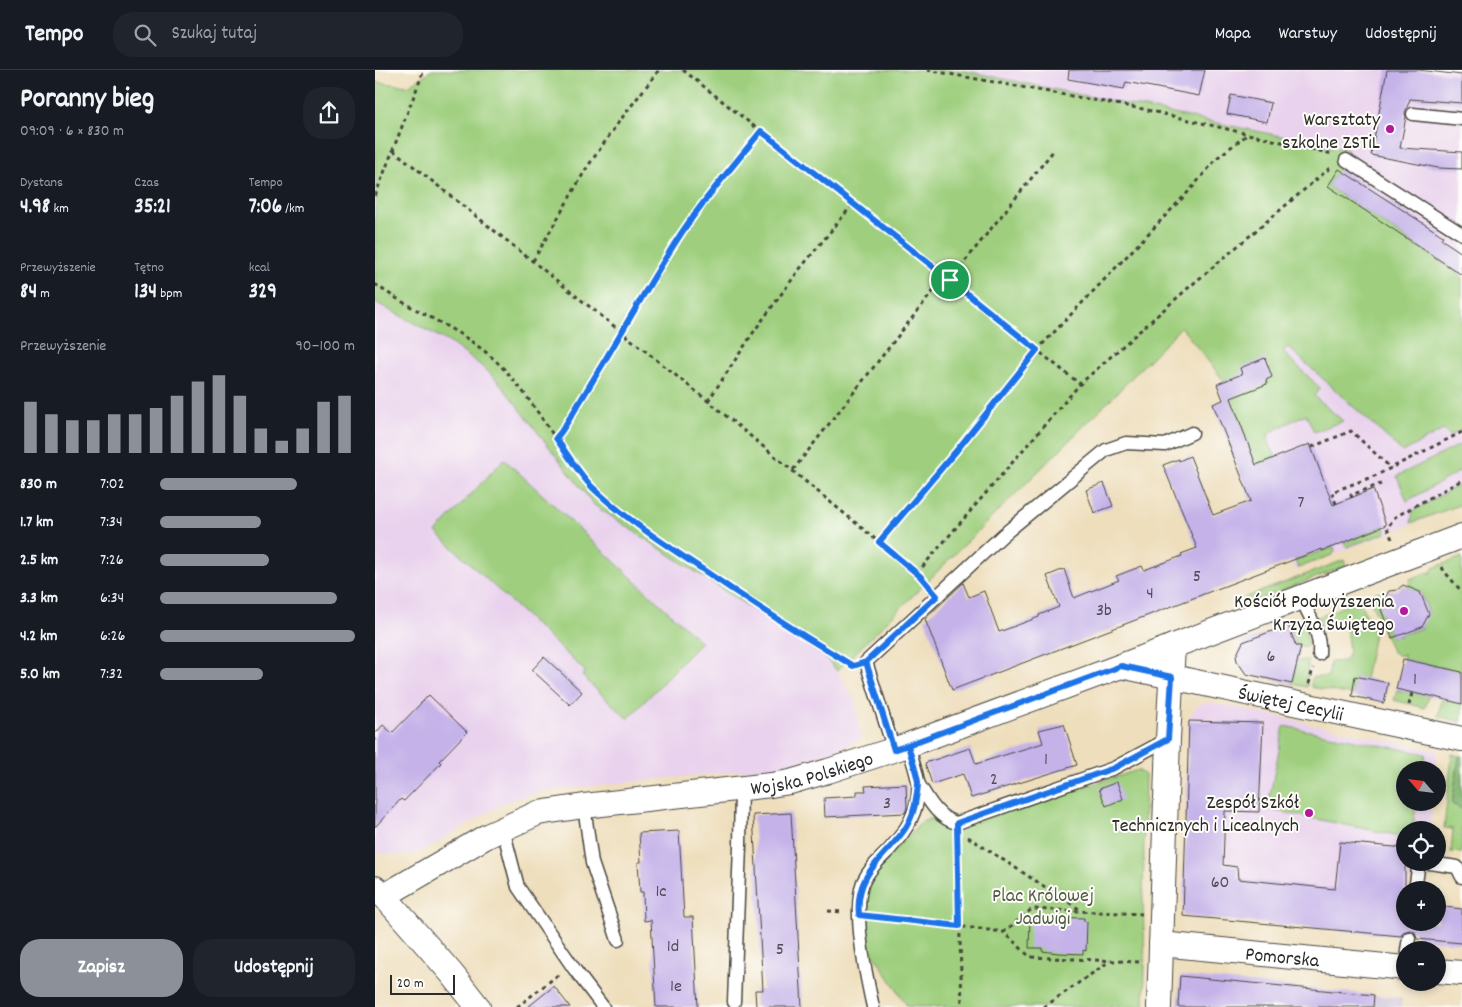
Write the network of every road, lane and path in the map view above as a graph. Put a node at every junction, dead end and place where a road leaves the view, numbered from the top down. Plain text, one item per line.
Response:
1 (424, 70) edge
2 (659, 70) edge
3 (683, 70) edge
4 (927, 70) edge
5 (1413, 114) dead end
6 (1462, 118) edge
7 (761, 131) junction
8 (1247, 134) junction
9 (393, 150) junction
10 (1054, 150) dead end
11 (1345, 160) junction
12 (375, 196) edge
13 (853, 204) junction
14 (1462, 234) edge
15 (533, 261) junction
16 (945, 276) junction
17 (950, 280) junction
18 (375, 284) edge
19 (622, 332) junction
20 (1037, 350) junction
21 (1080, 384) junction
22 (708, 401) junction
23 (1462, 432) edge
24 (1192, 434) dead end
25 (556, 438) junction
26 (1312, 447) dead end
27 (1391, 468) junction
28 (793, 470) junction
29 (1462, 480) edge
30 (1381, 484) dead end
31 (1352, 498) dead end
32 (1336, 504) dead end
33 (1462, 536) edge
34 (1392, 539) dead end
35 (879, 542) junction
36 (1441, 562) dead end
37 (917, 573) junction
38 (1462, 592) edge
39 (937, 596) junction
40 (1300, 597) junction
41 (1173, 646) junction
42 (1319, 654) joint
43 (866, 662) junction
44 (1121, 666) junction
45 (1172, 677) junction
46 (1309, 687) dead end
47 (1411, 693) dead end
48 (1409, 706) dead end
49 (1168, 739) junction
50 (1462, 739) edge
51 (901, 747) junction
52 (918, 783) junction
53 (741, 788) junction
54 (584, 806) junction
55 (957, 827) junction
56 (503, 829) junction
57 (1446, 865) edge
58 (1462, 877) edge
59 (379, 892) edge
60 (1083, 912) junction
61 (1144, 914) dead end
62 (859, 915) junction
63 (959, 926) junction
64 (1004, 932) junction
65 (618, 940) dead end
66 (1161, 944) junction
67 (1110, 961) junction
68 (1142, 962) dead end
69 (572, 965) junction
70 (1396, 967) edge
71 (1446, 972) edge
72 (1462, 973) edge
73 (734, 1002) dead end
74 (477, 1007) edge
75 (517, 1007) edge
76 (603, 1007) edge
77 (873, 1007) edge
78 (962, 1007) edge
79 (1044, 1007) edge
80 (1159, 1007) edge

1 - 9 path
2 - 15 path
3 - 7 path
4 - 8 path
5 - 6 lane
7 - 13 path
7 - 19 path
8 - 11 path
8 - 20 path
9 - 12 path
9 - 15 path
10 - 17 path
11 - 14 lane
11 - 21 path
13 - 16 path
13 - 22 path
15 - 19 path
16 - 17 path
16 - 28 path
17 - 20 path
18 - 25 path
19 - 22 path
19 - 25 path
20 - 21 path
20 - 35 path
21 - 37 path
22 - 28 path
23 - 27 path
24 - 39 lane
25 - 43 path
26 - 27 path
27 - 32 path
28 - 35 path
29 - 34 path
30 - 31 path
33 - 40 street, Wojska Polskiego
35 - 37 path
36 - 38 path
37 - 39 path
39 - 43 lane
40 - 41 street, Wojska Polskiego
40 - 42 lane
41 - 44 street, Wojska Polskiego
41 - 45 street
42 - 46 path
43 - 51 lane
44 - 45 street, Świętej Cecylii
44 - 51 street, Wojska Polskiego
45 - 49 street
45 - 50 street, Świętej Cecylii
47 - 48 path
49 - 55 lane
49 - 66 street
51 - 52 lane
51 - 53 street, Wojska Polskiego
52 - 55 lane
52 - 62 lane
53 - 54 street, Wojska Polskiego
53 - 73 lane
54 - 56 street, Wojska Polskiego
54 - 65 lane
55 - 60 path
55 - 63 path
56 - 59 street, Wojska Polskiego
56 - 69 lane
57 - 58 lane
59 - 74 street
60 - 61 path
60 - 64 path
62 - 63 path
62 - 77 lane
63 - 64 path
63 - 78 path
64 - 67 path
66 - 70 street, Pomorska
66 - 80 street
67 - 68 path
67 - 79 path
69 - 75 path
69 - 76 lane
71 - 72 street

